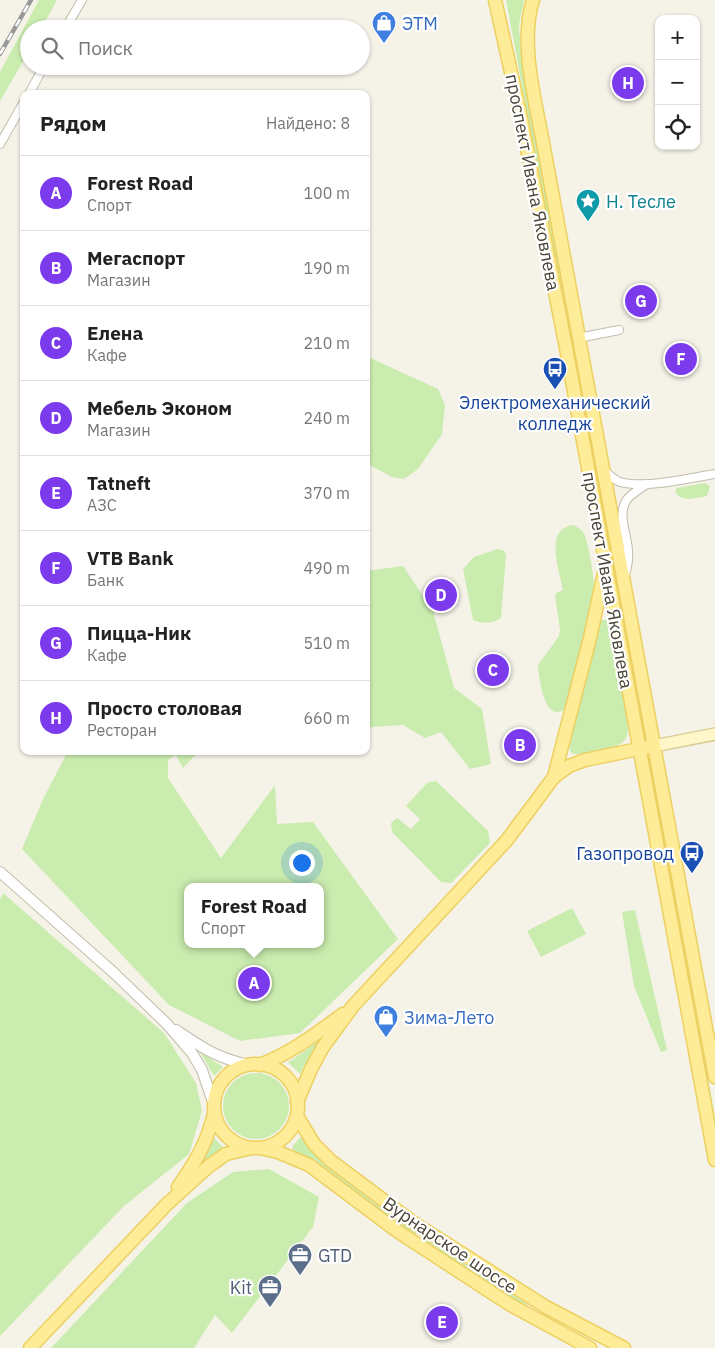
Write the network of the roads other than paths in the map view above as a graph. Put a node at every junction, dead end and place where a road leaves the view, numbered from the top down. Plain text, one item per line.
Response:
1 (82, 0) edge
2 (495, 0) edge
3 (533, 0) edge
4 (70, 20) edge
5 (39, 75) edge
6 (30, 90) edge
7 (20, 109) edge
8 (0, 144) edge
9 (620, 330) dead end
10 (578, 338) junction
11 (602, 469) junction
12 (715, 474) edge
13 (648, 484) junction
14 (605, 566) junction
15 (624, 582) junction
16 (715, 734) edge
17 (654, 746) junction
18 (640, 748) junction
19 (554, 777) junction
20 (0, 872) edge
21 (353, 1006) junction
22 (167, 1024) junction
23 (254, 1065) junction
24 (715, 1077) edge
25 (297, 1102) junction
26 (214, 1108) junction
27 (297, 1116) junction
28 (256, 1148) junction
29 (715, 1160) edge
30 (166, 1205) junction
31 (422, 1229) junction
32 (414, 1242) junction
33 (546, 1307) junction
34 (538, 1321) junction
35 (30, 1348) edge
36 (590, 1348) edge
37 (624, 1348) edge

1 - 4 street
2 - 14 main road, проспект Ивана Яковлева
3 - 10 main road, проспект Ивана Яковлева
5 - 6 street
7 - 8 street
9 - 10 street
10 - 11 main road, проспект Ивана Яковлева
11 - 13 street
11 - 15 main road, проспект Ивана Яковлева
12 - 13 street
13 - 15 street
14 - 18 main road, проспект Ивана Яковлева
14 - 19 main road
15 - 17 main road, проспект Ивана Яковлева
16 - 17 main road
17 - 18 main road
17 - 24 main road, проспект Ивана Яковлева
18 - 19 main road
18 - 29 main road, проспект Ивана Яковлева
19 - 21 main road
20 - 22 street
21 - 23 main road
21 - 25 main road
22 - 23 street
22 - 26 street
23 - 25 main road
23 - 26 main road
25 - 27 main road
26 - 28 main road
26 - 30 main road, Вурнарское шоссе
27 - 28 main road
27 - 31 main road, Вурнарское шоссе
28 - 30 main road, Вурнарское шоссе
28 - 32 main road, Вурнарское шоссе
30 - 35 main road, Вурнарское шоссе
31 - 32 main road
31 - 33 main road, Вурнарское шоссе
32 - 34 main road, Вурнарское шоссе
33 - 34 main road
33 - 37 main road, Вурнарское шоссе
34 - 36 main road, Вурнарское шоссе

